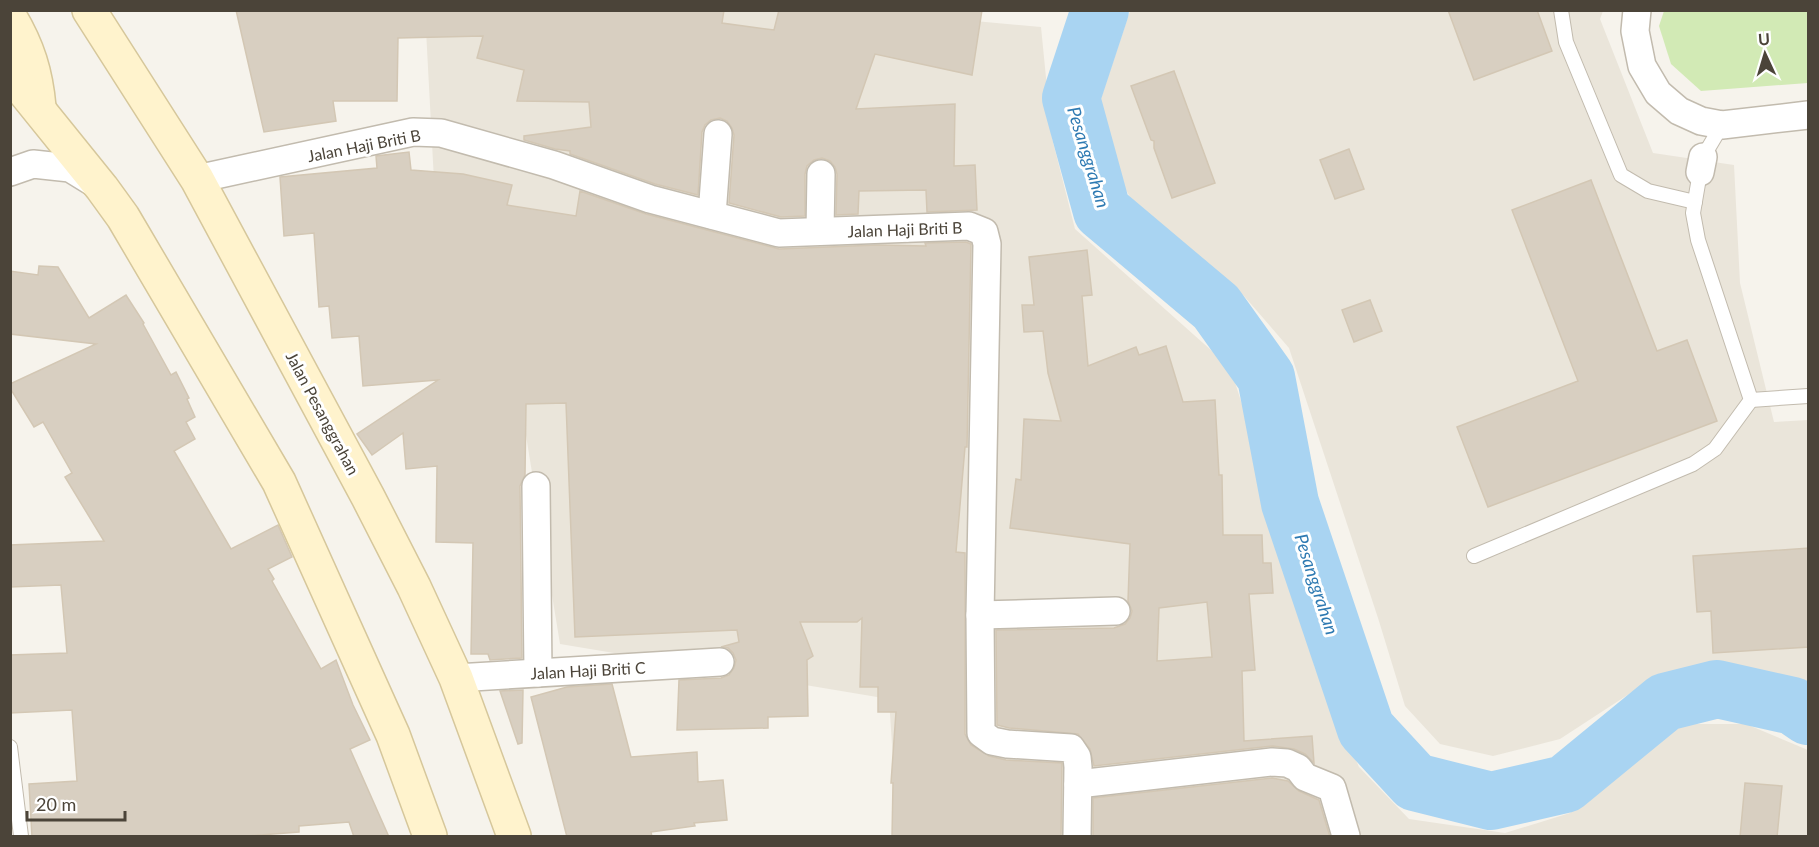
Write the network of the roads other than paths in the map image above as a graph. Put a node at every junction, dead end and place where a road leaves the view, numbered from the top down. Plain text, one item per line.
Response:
1 (89, 10) edge
2 (1561, 10) edge
3 (1636, 10) edge
4 (10, 17) edge
5 (10, 74) edge
6 (39, 107) junction
7 (1809, 115) edge
8 (1722, 125) junction
9 (718, 134) dead end
10 (10, 172) edge
11 (821, 174) dead end
12 (197, 179) junction
13 (102, 188) junction
14 (1695, 202) junction
15 (712, 215) junction
16 (820, 231) junction
17 (1809, 396) edge
18 (1750, 400) junction
19 (536, 486) dead end
20 (1474, 556) dead end
21 (1116, 611) dead end
22 (980, 615) junction
23 (720, 662) dead end
24 (538, 673) junction
25 (456, 678) junction
26 (10, 747) edge
27 (1078, 784) junction
28 (21, 837) edge
29 (430, 837) edge
30 (514, 837) edge
31 (1077, 837) edge
32 (1346, 837) edge

1 - 12 main road, Jalan Pesanggrahan
2 - 14 lane
3 - 8 street
4 - 6 main road
5 - 6 main road
6 - 13 main road
7 - 8 street
8 - 14 lane
9 - 15 street
10 - 13 street
11 - 16 street
12 - 15 street, Jalan Haji Briti B
12 - 25 main road, Jalan Pesanggrahan
13 - 29 main road
14 - 18 lane
15 - 16 street, Jalan Haji Briti B
16 - 22 street, Jalan Haji Briti B
17 - 18 lane
18 - 20 lane
19 - 24 street
21 - 22 street
22 - 27 street, Jalan Haji Briti B
23 - 24 street, Jalan Haji Briti C
24 - 25 street, Jalan Haji Briti C
25 - 30 main road, Jalan Pesanggrahan
26 - 28 lane
27 - 31 street, Jalan Haji Briti B
27 - 32 street

